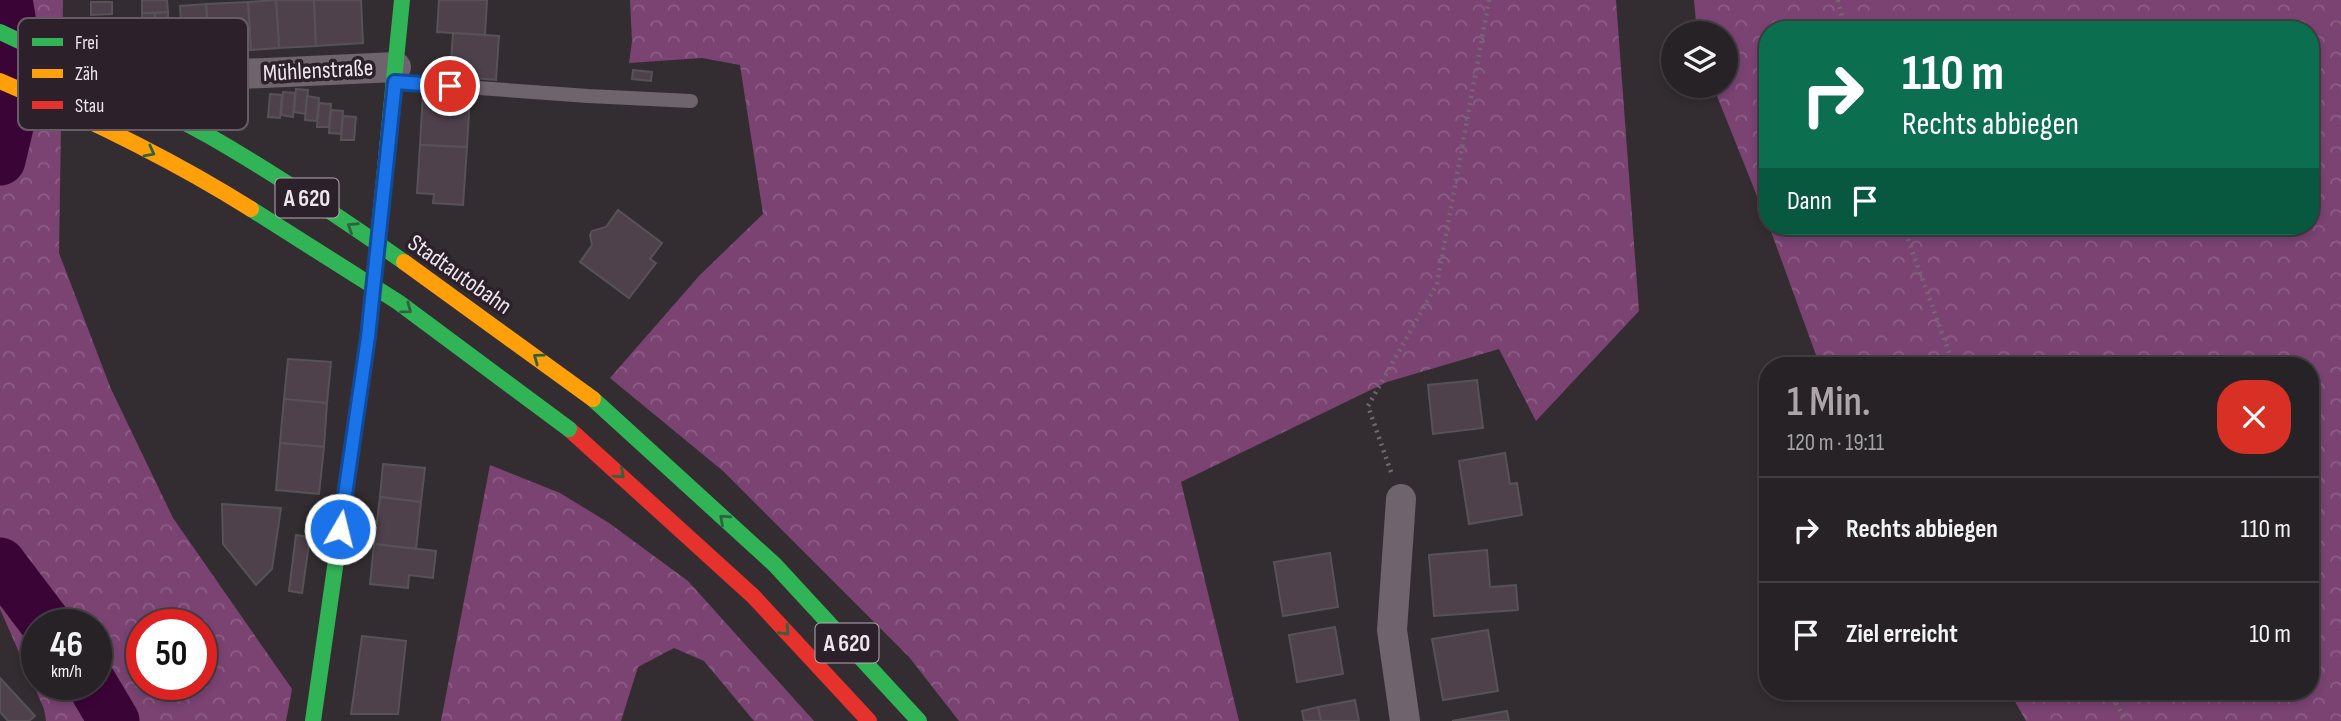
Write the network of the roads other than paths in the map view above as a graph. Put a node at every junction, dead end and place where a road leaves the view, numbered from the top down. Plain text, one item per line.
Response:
1 (402, 0) edge
2 (0, 32) edge
3 (18, 40) edge
4 (396, 74) junction
5 (248, 76) edge
6 (0, 81) edge
7 (18, 89) edge
8 (691, 101) dead end
9 (109, 130) edge
10 (193, 130) edge
11 (1401, 499) road end
12 (313, 721) edge
13 (869, 721) edge
14 (919, 721) edge
15 (1405, 721) edge

1 - 4 main road
3 -> 2 main road, Stadtautobahn / A 620, bridge
4 - 5 street, Mühlenstraße
4 - 8 lane
4 - 12 main road
6 -> 7 main road, A 620, bridge
9 -> 13 main road, A 620, bridge
14 -> 10 main road, Stadtautobahn / A 620, bridge
11 - 15 street

